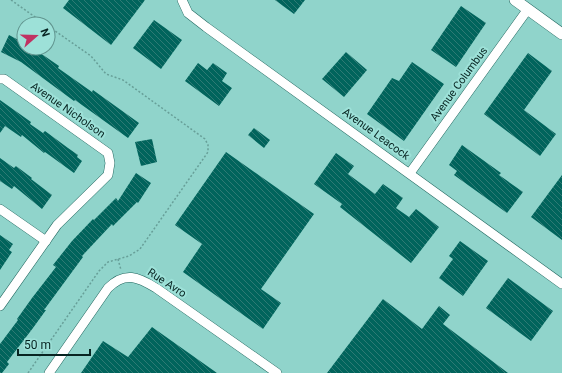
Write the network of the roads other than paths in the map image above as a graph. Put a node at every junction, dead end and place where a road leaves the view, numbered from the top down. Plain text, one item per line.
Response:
1 (182, 0) edge
2 (515, 0) edge
3 (528, 10) junction
4 (562, 34) edge
5 (0, 79) edge
6 (410, 173) junction
7 (0, 209) edge
8 (46, 241) junction
9 (562, 284) edge
10 (0, 306) edge
11 (49, 373) edge
12 (276, 373) edge

1 - 6 street, Avenue Leacock
2 - 3 street
3 - 4 street
3 - 6 street, Avenue Columbus
5 - 8 street, Avenue Nicholson
6 - 9 street, Avenue Leacock
7 - 8 street
8 - 10 street, Avenue Nicholson
11 - 12 street, Rue Avro

